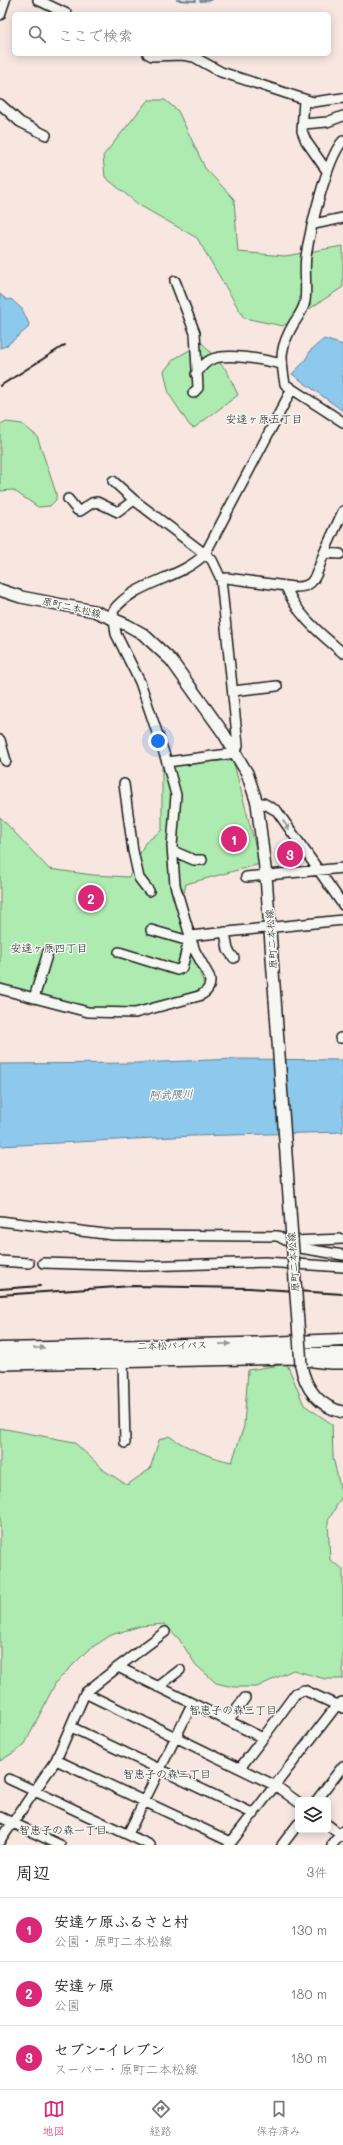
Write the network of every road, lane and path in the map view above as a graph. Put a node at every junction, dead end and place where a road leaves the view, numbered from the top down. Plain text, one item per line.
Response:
1 (5, 0) edge
2 (38, 0) edge
3 (63, 12) edge
4 (0, 15) edge
5 (194, 56) edge
6 (343, 98) edge
7 (304, 100) junction
8 (0, 104) edge
9 (343, 116) edge
10 (302, 124) junction
11 (46, 135) dead end
12 (343, 141) edge
13 (327, 171) junction
14 (343, 218) edge
15 (314, 224) junction
16 (175, 281) dead end
17 (282, 364) junction
18 (196, 374) junction
19 (292, 389) junction
20 (193, 393) dead end
21 (343, 422) edge
22 (113, 481) dead end
23 (68, 499) dead end
24 (134, 500) junction
25 (343, 511) edge
26 (324, 553) junction
27 (205, 554) junction
28 (340, 554) dead end
29 (221, 579) junction
30 (286, 586) junction
31 (1, 591) edge
32 (113, 618) junction
33 (343, 653) edge
34 (277, 686) dead end
35 (234, 692) junction
36 (0, 740) edge
37 (236, 753) junction
38 (6, 761) dead end
39 (167, 762) junction
40 (124, 784) dead end
41 (257, 803) junction
42 (172, 851) junction
43 (202, 860) dead end
44 (343, 868) edge
45 (319, 871) junction
46 (266, 876) junction
47 (246, 877) dead end
48 (148, 891) dead end
49 (343, 905) edge
50 (343, 920) edge
51 (270, 927) junction
52 (151, 930) dead end
53 (225, 932) junction
54 (189, 939) junction
55 (48, 952) dead end
56 (119, 952) dead end
57 (234, 958) dead end
58 (0, 989) edge
59 (34, 998) junction
60 (0, 1221) edge
61 (343, 1238) edge
62 (292, 1241) junction
63 (343, 1255) edge
64 (0, 1261) edge
65 (28, 1263) dead end
66 (43, 1263) dead end
67 (343, 1267) edge
68 (343, 1340) edge
69 (0, 1349) edge
70 (343, 1354) edge
71 (0, 1359) edge
72 (123, 1362) junction
73 (343, 1364) edge
74 (0, 1365) edge
75 (343, 1412) edge
76 (125, 1443) dead end
77 (165, 1632) dead end
78 (118, 1668) junction
79 (180, 1670) dead end
80 (158, 1687) junction
81 (85, 1693) junction
82 (245, 1698) dead end
83 (192, 1704) junction
84 (341, 1704) edge
85 (228, 1721) junction
86 (71, 1727) junction
87 (176, 1737) junction
88 (262, 1738) junction
89 (56, 1760) junction
90 (343, 1766) edge
91 (240, 1768) junction
92 (159, 1769) junction
93 (10, 1780) dead end
94 (276, 1786) junction
95 (34, 1791) junction
96 (319, 1797) edge
97 (295, 1800) edge
98 (145, 1802) junction
99 (254, 1814) junction
100 (0, 1817) edge
101 (13, 1823) junction
102 (331, 1827) edge
103 (295, 1828) edge
104 (128, 1834) junction
105 (342, 1834) edge
106 (0, 1841) edge
107 (230, 1844) edge
108 (60, 1845) edge
109 (150, 1845) edge
110 (282, 1845) edge
111 (332, 1845) edge

1 - 4 street
2 - 3 street
5 - 7 street
6 - 7 street
7 - 10 street
8 - 11 street
9 - 10 street
10 - 13 street
12 - 13 street
13 - 15 street
14 - 15 street
15 - 17 street
16 - 18 street
17 - 18 street
17 - 19 street
18 - 20 street
19 - 21 street
19 - 27 street
22 - 24 street
23 - 24 street
24 - 27 street
25 - 26 street
26 - 28 street
26 - 30 street
27 - 29 street
27 - 32 street
29 - 30 street
29 - 35 street
30 - 33 street
31 - 32 main road, 原町二本松線
32 - 37 main road, 原町二本松線
32 - 39 street
34 - 35 street
35 - 37 street
36 - 38 street
37 - 39 street
37 - 41 main road, 原町二本松線
39 - 42 street
40 - 48 street
41 -> 45 street
41 - 46 main road, 原町二本松線
42 - 43 street
42 - 54 street
44 - 45 street
45 - 46 street
45 - 49 street
46 - 47 street
46 - 51 main road, 原町二本松線
50 - 51 street
51 - 53 street
51 - 62 main road, 原町二本松線, bridge
52 - 54 street
53 - 54 street
53 - 57 street
54 - 56 street
54 - 59 street
55 - 59 street
58 - 59 street
60 - 63 street
61 - 62 street
62 - 75 main road, 原町二本松線, bridge
64 - 65 street
66 - 67 street
69 -> 68 highway, 二本松バイパス
70 - 71 highway, 二本松バイパス
72 - 73 street
72 - 74 street
72 - 76 street
77 - 78 street
78 - 80 street
78 - 81 street
79 - 80 street
80 - 83 street
81 - 86 street
81 - 87 street
82 - 85 street
83 - 85 street
83 - 87 street
84 - 88 street
84 - 94 street
85 - 88 street
86 - 89 street
86 - 92 street
87 - 91 street
87 - 92 street
88 - 91 street
89 - 95 street
89 - 98 street
90 - 96 street
91 - 94 street
92 - 98 street
92 - 99 street
93 - 95 street
94 - 97 street
94 - 99 street
95 - 101 street
95 - 104 street
98 - 104 street
98 - 107 street
99 - 107 street
100 - 101 street
101 - 106 street
101 - 108 street
102 - 105 street
103 - 110 street
104 - 109 street
105 - 111 street

